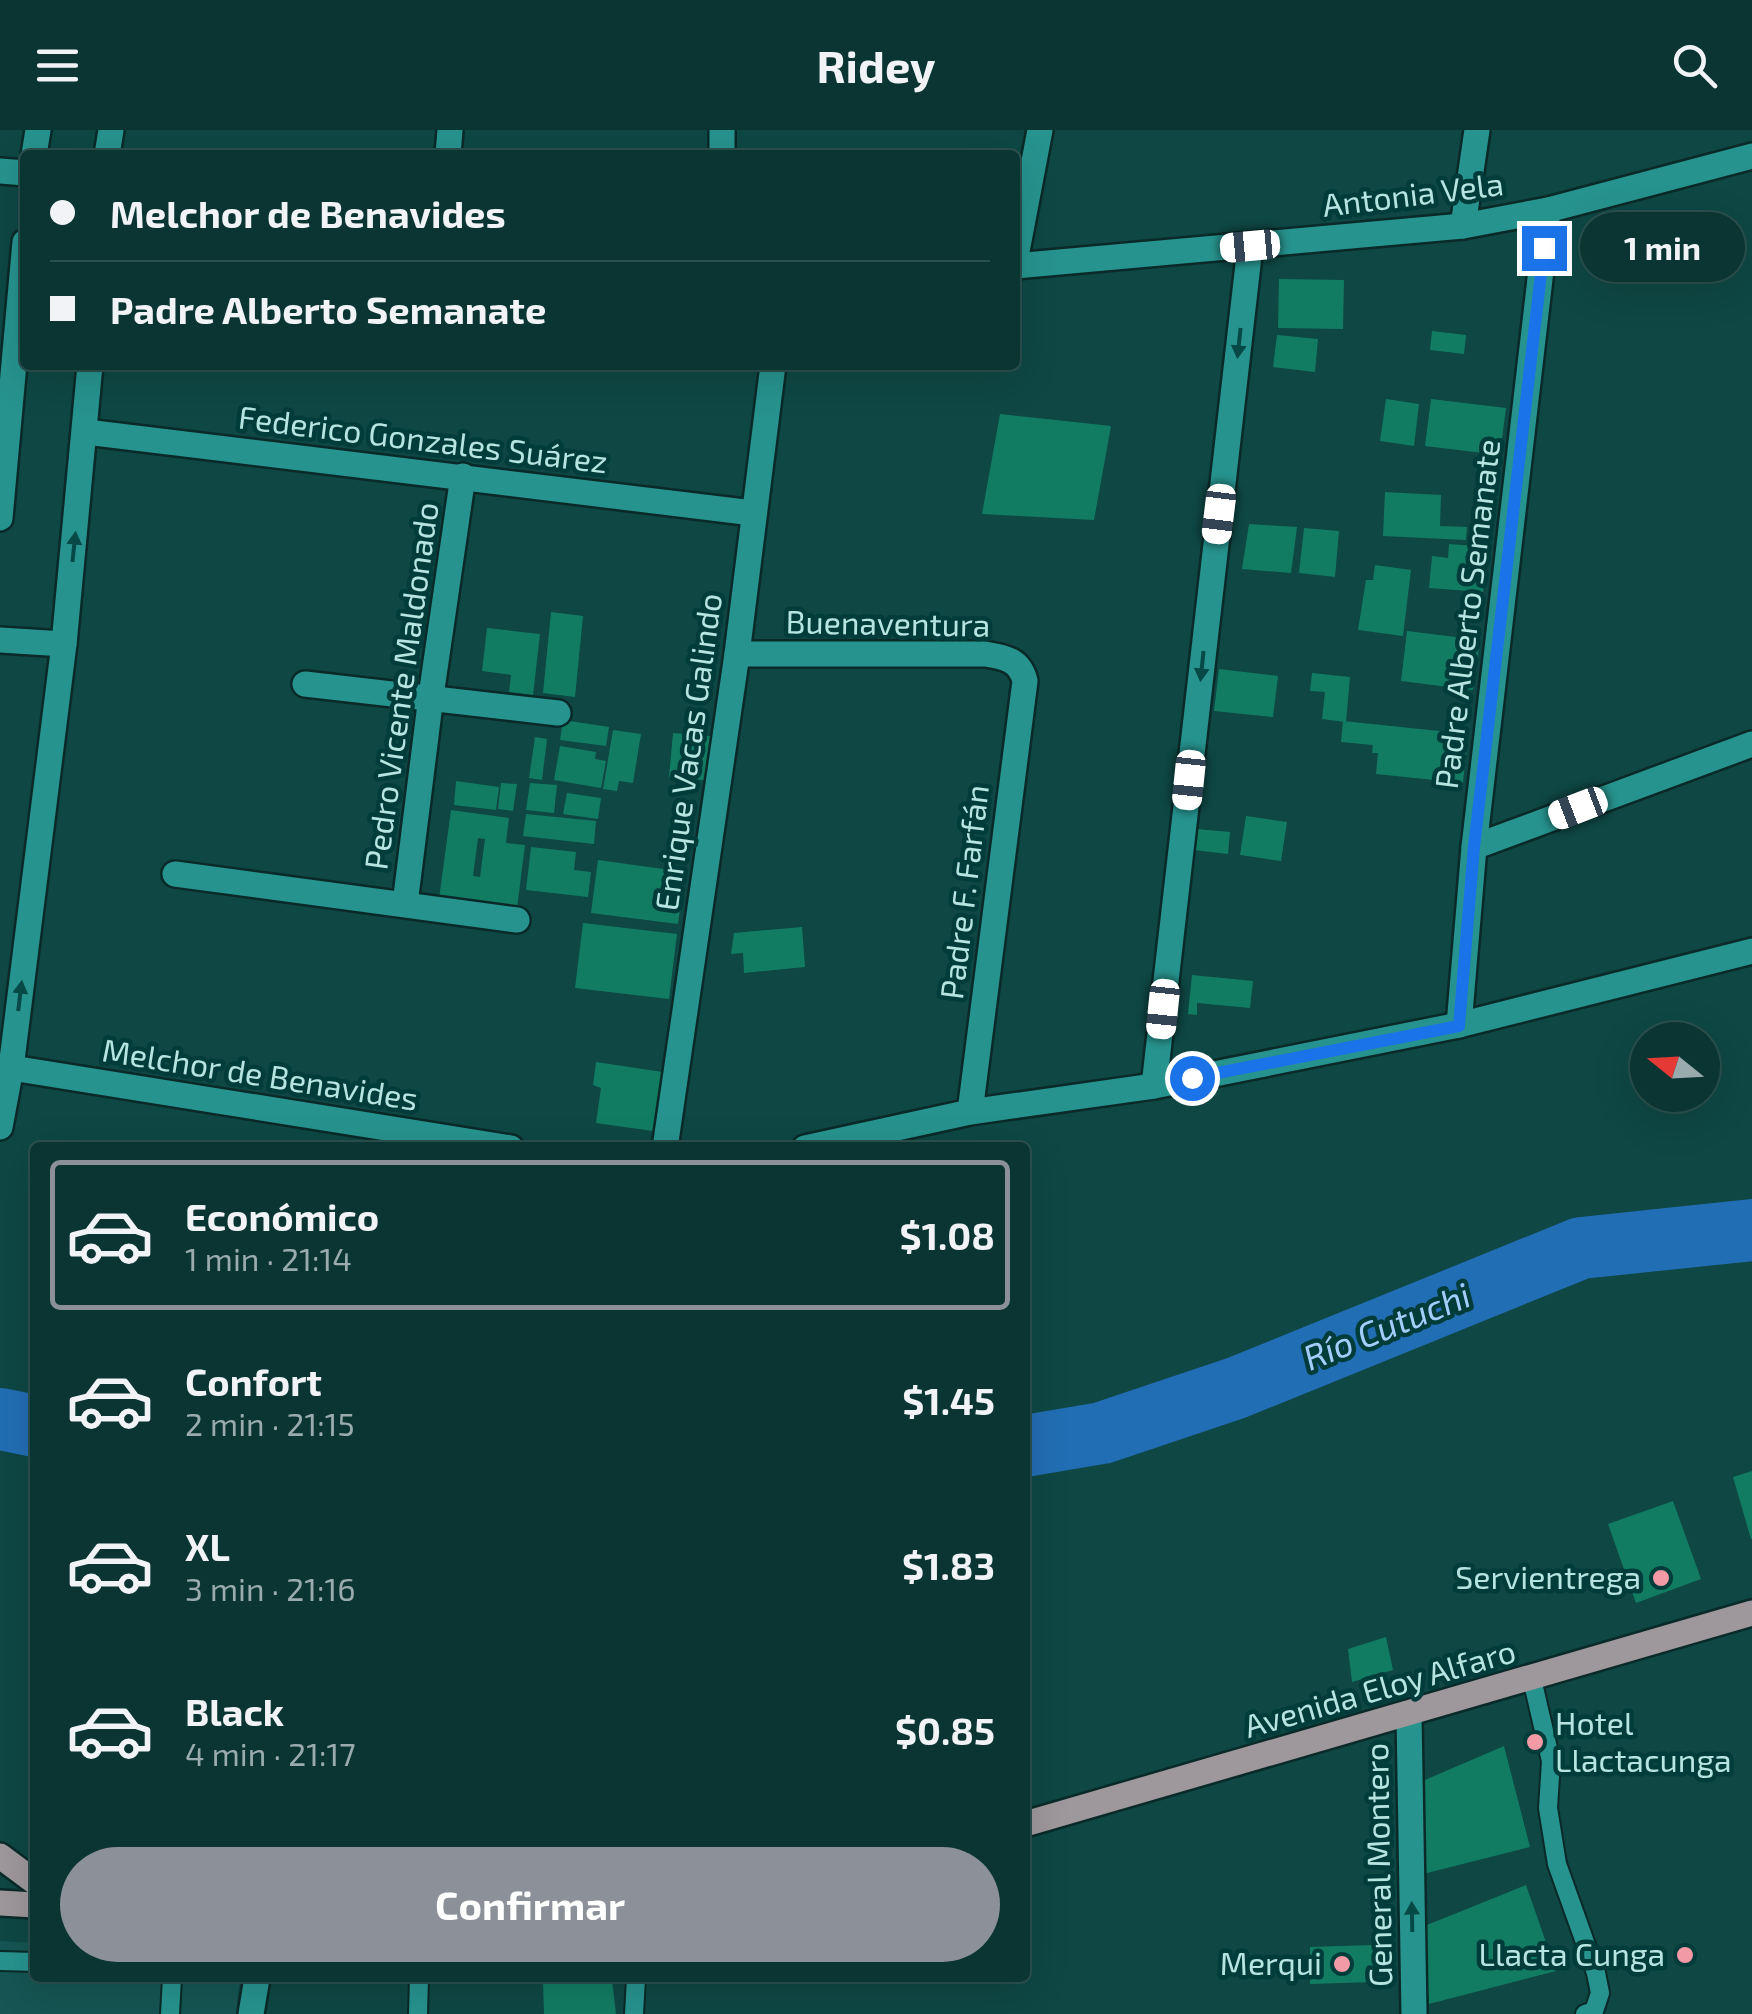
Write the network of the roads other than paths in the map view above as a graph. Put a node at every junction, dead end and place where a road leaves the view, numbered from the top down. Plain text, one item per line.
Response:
1 (1040, 130) edge
2 (1478, 130) edge
3 (1752, 156) edge
4 (1548, 210) junction
5 (1463, 226) junction
6 (1020, 237) edge
7 (1250, 246) junction
8 (1020, 264) edge
9 (20, 297) edge
10 (90, 370) edge
11 (772, 370) edge
12 (86, 432) junction
13 (463, 476) junction
14 (754, 513) junction
15 (0, 518) edge
16 (0, 640) edge
17 (64, 644) junction
18 (737, 654) junction
19 (1025, 681) joint
20 (305, 684) dead end
21 (431, 696) junction
22 (558, 713) dead end
23 (1752, 744) edge
24 (1474, 847) junction
25 (174, 874) dead end
26 (405, 904) junction
27 (517, 920) dead end
28 (1752, 951) edge
29 (1459, 1026) junction
30 (5, 1076) edge
31 (1154, 1086) junction
32 (970, 1112) junction
33 (0, 1127) edge
34 (469, 1142) edge
35 (665, 1142) edge
36 (832, 1142) edge
37 (1752, 1613) edge
38 (1532, 1678) junction
39 (1409, 1715) junction
40 (1030, 1823) edge
41 (0, 1856) edge
42 (30, 1878) edge
43 (0, 1904) edge
44 (30, 1905) edge
45 (0, 1961) edge
46 (30, 1962) edge
47 (172, 1982) edge
48 (256, 1982) edge
49 (419, 1982) edge
50 (636, 1982) edge
51 (170, 2014) edge
52 (251, 2014) edge
53 (418, 2014) edge
54 (634, 2014) edge
55 (1414, 2014) edge
56 (1584, 2014) edge

1 - 6 street
2 - 5 street
3 - 4 street, Antonia Vela
4 - 5 street, Antonia Vela
4 - 24 street, Padre Alberto Semanate
5 - 7 street, Antonia Vela
7 - 8 street, Antonia Vela
7 -> 31 street
9 - 15 street
10 - 12 street
11 - 14 street, Enrique Vacas Galindo
12 - 13 street, Federico Gonzales Suárez
17 -> 12 street
13 - 14 street, Federico Gonzales Suárez
13 - 21 street, Pedro Vicente Maldonado
14 - 18 street, Enrique Vacas Galindo
16 - 17 street
30 -> 17 street
18 - 19 street, Buenaventura
18 - 35 street, Enrique Vacas Galindo
19 - 32 street, Padre F. Farfán
20 - 21 street
21 - 22 street
21 - 26 street, Pedro Vicente Maldonado
23 - 24 street
24 - 29 street, Padre Alberto Semanate
25 - 26 street
26 - 27 street
28 - 29 street
29 - 31 street
30 - 33 street
30 - 34 street, Melchor de Benavides
31 - 32 street
32 - 36 street
37 - 38 main road, Avenida Eloy Alfaro
38 - 39 main road, Avenida Eloy Alfaro
38 - 56 lane
39 - 40 main road, Avenida Eloy Alfaro
55 -> 39 street, General Montero
41 - 42 main road
43 - 44 main road
45 - 46 lane
47 - 51 lane
48 - 52 street
49 - 53 lane
50 - 54 lane

